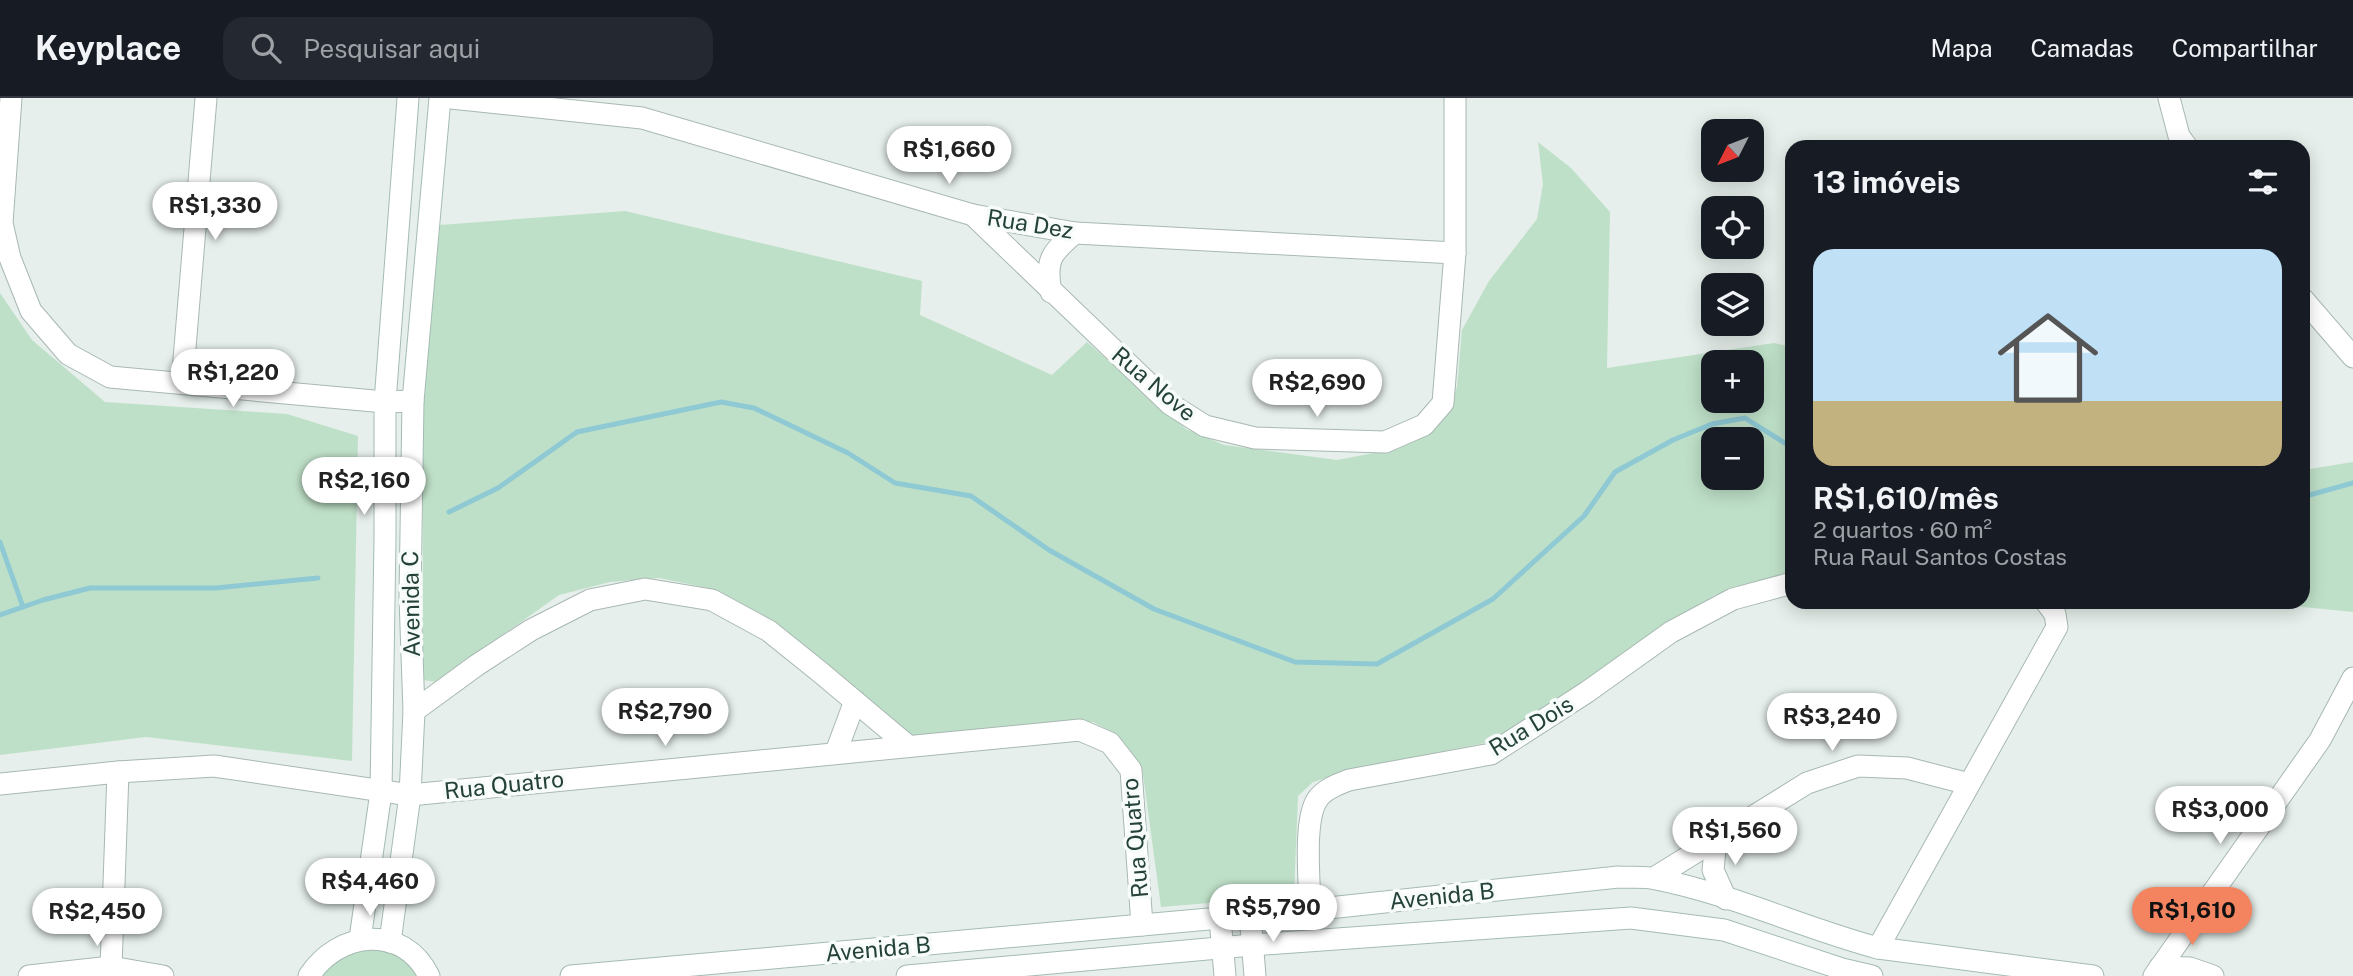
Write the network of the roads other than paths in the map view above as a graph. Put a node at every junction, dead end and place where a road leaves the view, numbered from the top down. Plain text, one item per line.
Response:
1 (10, 98) edge
2 (206, 98) edge
3 (408, 98) edge
4 (440, 98) edge
5 (452, 98) edge
6 (1455, 98) edge
7 (2169, 98) edge
8 (642, 108) edge
9 (2182, 140) edge
10 (973, 215) junction
11 (1, 224) edge
12 (1075, 233) junction
13 (1455, 253) junction
14 (1051, 292) junction
15 (2310, 307) edge
16 (2353, 356) edge
17 (182, 383) junction
18 (413, 401) junction
19 (384, 402) junction
20 (1785, 585) edge
21 (2051, 609) edge
22 (2353, 678) edge
23 (855, 701) junction
24 (414, 711) junction
25 (907, 745) junction
26 (836, 752) junction
27 (118, 772) junction
28 (0, 784) edge
29 (1969, 784) junction
30 (381, 792) junction
31 (410, 795) junction
32 (1716, 841) junction
33 (1654, 878) junction
34 (1726, 899) junction
35 (1310, 910) junction
36 (1250, 915) junction
37 (1220, 918) junction
38 (1142, 925) junction
39 (360, 939) junction
40 (390, 942) junction
41 (1252, 944) junction
42 (1222, 947) junction
43 (1878, 948) junction
44 (111, 967) junction
45 (2157, 971) edge
46 (29, 976) edge
47 (163, 976) edge
48 (309, 976) edge
49 (429, 976) edge
50 (571, 976) edge
51 (907, 976) edge
52 (1225, 976) edge
53 (1255, 976) edge
54 (1872, 976) edge
55 (2093, 976) edge
56 (2213, 976) edge

1 - 11 street
2 - 17 street
3 - 19 street, Avenida C
4 - 18 street, Avenida C
5 - 8 street, Rua Dez
6 - 13 street, Rua Nove
7 - 9 street
8 - 10 street, Rua Dez
10 - 12 street, Rua Dez
10 - 14 street, Rua Nove
11 - 17 street
12 - 13 street, Rua Dez
12 - 14 street
13 - 14 street, Rua Nove
15 - 16 street
17 - 19 street
18 - 19 street
18 - 24 street, Avenida C
19 - 30 street, Avenida C
20 - 35 street, Rua Dois
21 - 29 street
22 - 45 street
23 - 24 street
23 - 25 street
23 - 26 street
24 - 31 street, Avenida C
25 - 26 street, Rua Quatro
25 - 38 street, Rua Quatro
26 - 31 street, Rua Quatro
27 - 28 street, Rua Quatro
27 - 30 street, Rua Quatro
27 - 44 street
29 - 32 street
29 - 43 street
30 - 31 street, Rua Quatro
30 - 39 street, Avenida C
31 - 40 street, Avenida C
32 - 33 street
32 - 34 street
33 - 34 street, Avenida B
33 - 35 street, Avenida B
34 - 43 street, Avenida B
35 - 36 street, Avenida B
36 - 37 street, Avenida B
36 - 41 street
37 - 38 street, Avenida B
37 - 42 street
38 - 50 street, Avenida B
39 - 40 street
39 - 48 street
40 - 49 street
41 - 42 street, Avenida B
41 - 53 street
41 - 54 street, Avenida B
42 - 51 street, Avenida B
42 - 52 street
43 - 55 street, Avenida B
44 - 46 street
44 - 47 street
45 - 56 street

